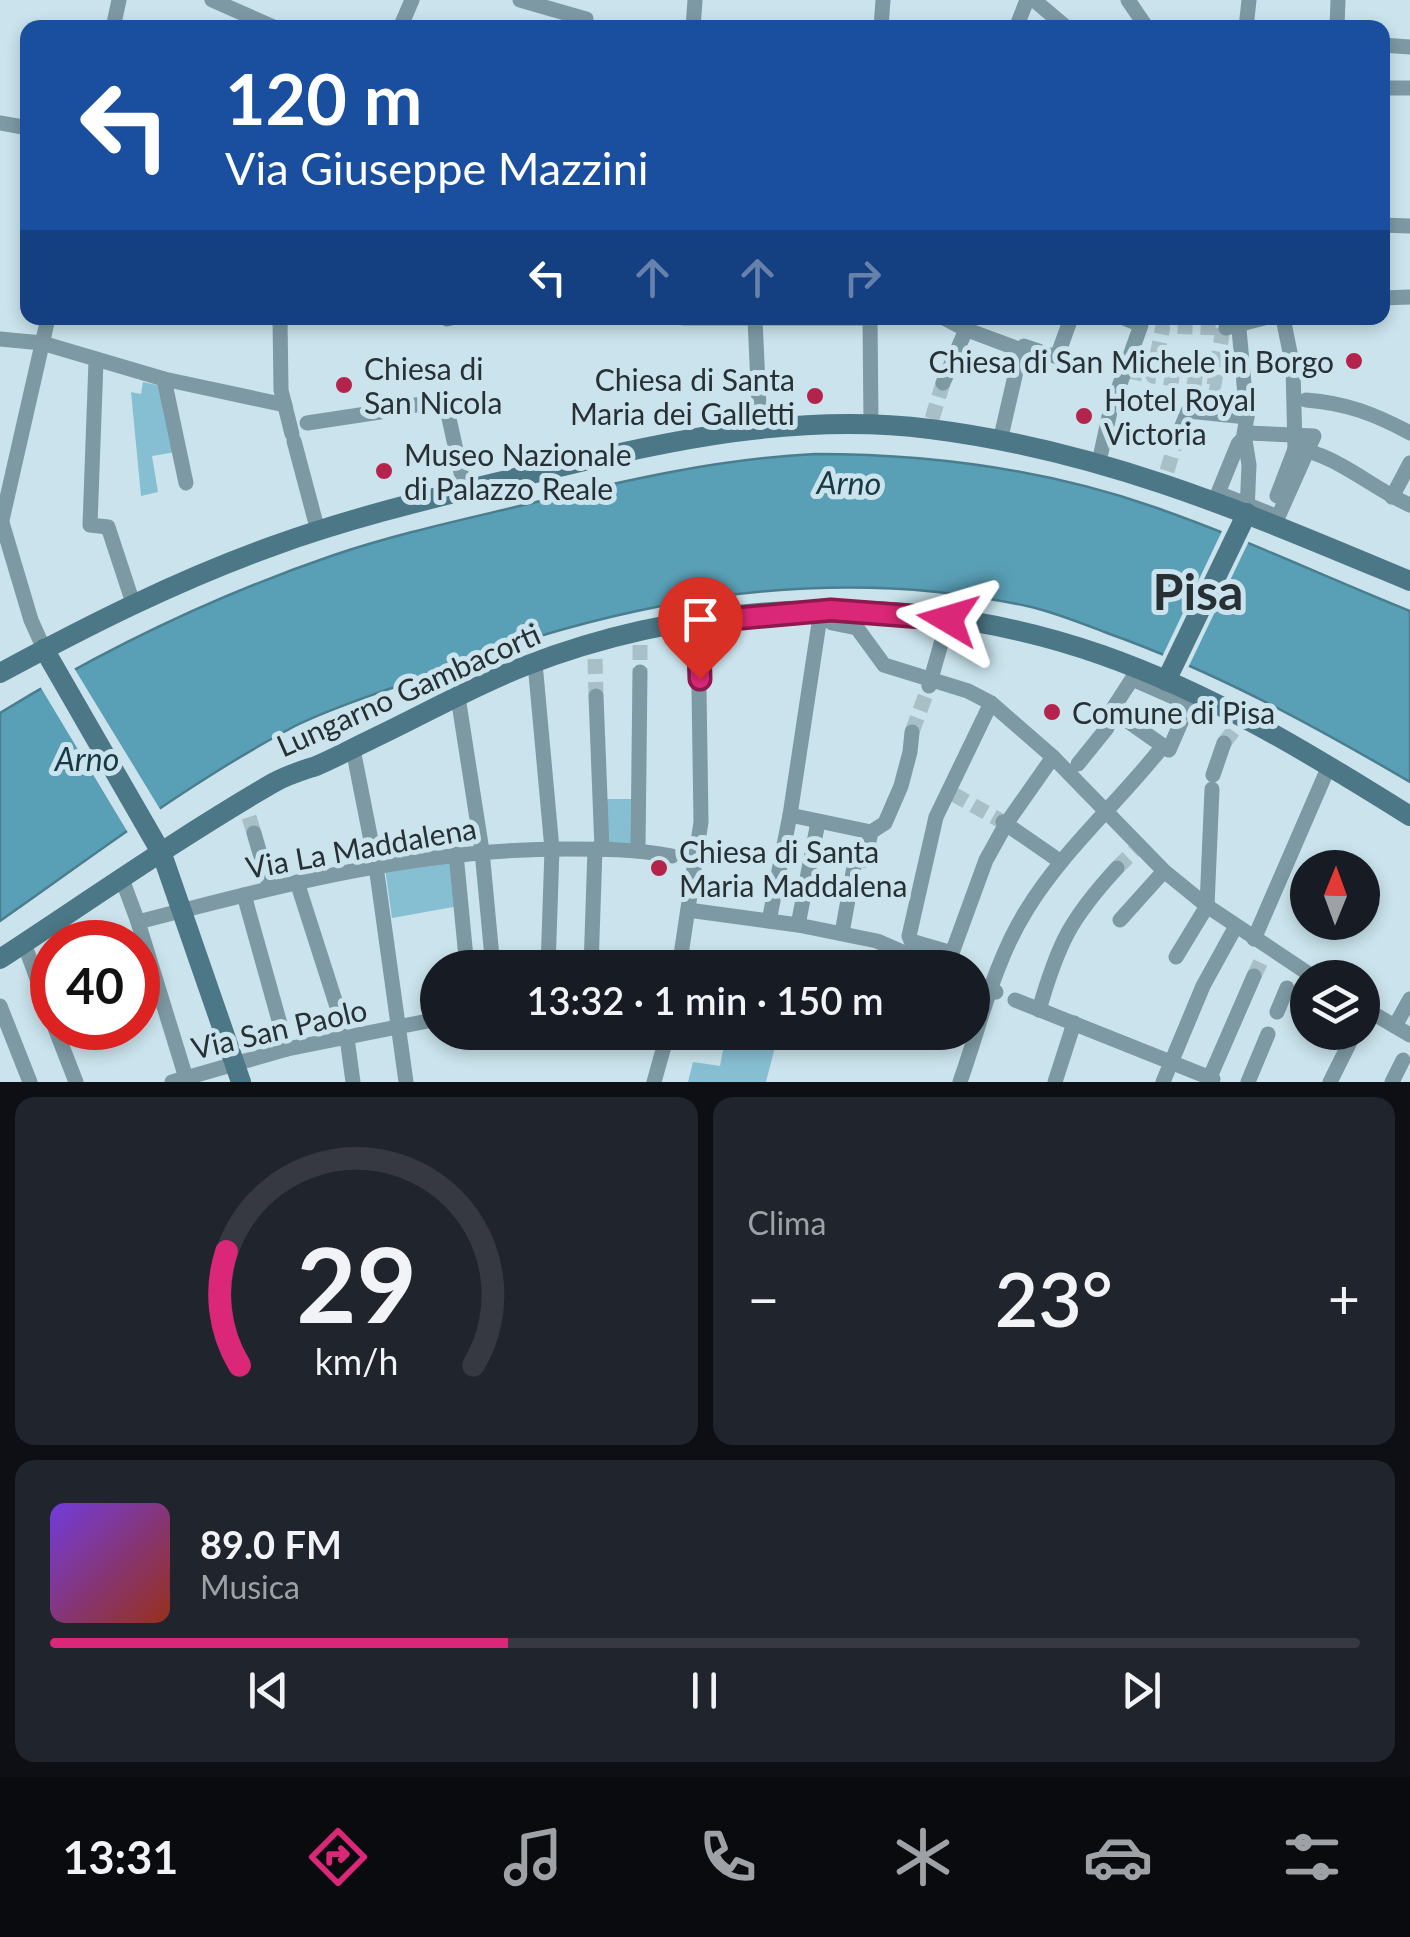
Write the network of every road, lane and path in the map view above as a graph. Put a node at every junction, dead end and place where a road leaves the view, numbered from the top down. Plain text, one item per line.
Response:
1 (212, 0) edge
2 (520, 0) edge
3 (1031, 0) edge
4 (258, 20) edge
5 (577, 20) edge
6 (1056, 20) edge
7 (46, 325) edge
8 (280, 325) edge
9 (756, 325) edge
10 (870, 325) edge
11 (968, 325) edge
12 (969, 325) edge
13 (1067, 325) edge
14 (1141, 325) edge
15 (1234, 325) edge
16 (1284, 325) edge
17 (0, 338) edge
18 (42, 343) junction
19 (1021, 350) junction
20 (96, 361) junction
21 (164, 379) junction
22 (943, 383) tunnel mouth
23 (1300, 400) junction
24 (284, 404) junction
25 (760, 423) junction
26 (871, 424) junction
27 (297, 429) junction
28 (1245, 429) junction
29 (1410, 433) edge
30 (1178, 438) tunnel mouth
31 (1000, 441) junction
32 (1299, 444) junction
33 (1102, 453) dead end
34 (1410, 463) edge
35 (3, 480) edge
36 (186, 483) dead end
37 (465, 491) junction
38 (1392, 497) junction
39 (1410, 505) edge
40 (1246, 509) junction
41 (1, 518) edge
42 (318, 531) junction
43 (1410, 580) edge
44 (133, 603) junction
45 (826, 610) junction
46 (948, 619) junction
47 (698, 622) junction
48 (47, 656) junction
49 (535, 662) junction
50 (0, 672) edge
51 (640, 672) tunnel mouth
52 (1169, 675) junction
53 (930, 683) junction
54 (596, 696) tunnel mouth
55 (458, 697) junction
56 (991, 703) junction
57 (1112, 720) junction
58 (912, 732) tunnel mouth
59 (1224, 742) tunnel mouth
60 (1163, 746) junction
61 (353, 748) junction
62 (1053, 757) junction
63 (1330, 766) junction
64 (1074, 769) junction
65 (790, 815) junction
66 (1106, 815) junction
67 (1410, 816) edge
68 (249, 817) junction
69 (818, 822) junction
70 (1004, 823) junction
71 (871, 832) junction
72 (158, 846) junction
73 (552, 849) junction
74 (599, 849) junction
75 (638, 849) junction
76 (482, 851) junction
77 (456, 854) junction
78 (672, 856) dead end
79 (1061, 862) junction
80 (376, 866) junction
81 (1117, 868) tunnel mouth
82 (1164, 871) junction
83 (122, 879) junction
84 (297, 882) junction
85 (270, 888) junction
86 (244, 895) junction
87 (1207, 906) junction
88 (688, 910) junction
89 (182, 911) junction
90 (137, 920) edge
91 (146, 920) edge
92 (1120, 920) dead end
93 (769, 921) junction
94 (798, 925) junction
95 (1236, 926) junction
96 (842, 933) junction
97 (24, 943) junction
98 (1262, 948) junction
99 (466, 950) edge
100 (491, 950) edge
101 (549, 950) edge
102 (592, 950) edge
103 (682, 950) edge
104 (898, 950) edge
105 (1176, 957) dead end
106 (0, 959) edge
107 (30, 960) edge
108 (1290, 973) edge
109 (1254, 976) tunnel mouth
110 (1290, 983) edge
111 (990, 990) edge
112 (994, 992) junction
113 (1410, 999) edge
114 (1015, 1000) dead end
115 (0, 1006) edge
116 (160, 1007) edge
117 (1039, 1010) junction
118 (1278, 1012) dead end
119 (1380, 1018) edge
120 (420, 1023) edge
121 (1074, 1023) junction
122 (399, 1028) junction
123 (1403, 1031) edge
124 (1268, 1034) dead end
125 (347, 1038) junction
126 (287, 1049) junction
127 (64, 1050) edge
128 (663, 1050) edge
129 (1346, 1050) edge
130 (1170, 1060) junction
131 (1403, 1060) dead end
132 (237, 1073) edge
133 (179, 1080) edge
134 (30, 1082) edge
135 (76, 1082) edge
136 (353, 1082) edge
137 (406, 1082) edge
138 (654, 1082) edge
139 (960, 1082) edge
140 (1055, 1082) edge
141 (1163, 1082) edge
142 (1248, 1082) edge
143 (1330, 1082) edge
144 (1392, 1082) edge

1 - 4 street
2 - 5 street
3 - 6 street
7 - 18 street
8 - 24 street
9 - 25 street
10 - 26 street
11 - 22 street
12 - 19 street
13 - 19 street
14 - 33 street
15 - 28 street
16 - 23 street
17 - 18 street
18 - 20 street
18 - 35 street
19 - 31 street
20 - 21 street
20 - 44 street
21 - 24 street
21 - 36 street
23 - 29 street
23 - 32 street
24 - 27 street
25 - 26 street
25 - 37 street
26 - 31 street
27 - 37 street
27 - 42 street
28 - 30 street
28 - 32 street
28 - 40 street
28 - 40 street
31 - 40 street
32 - 38 street
32 - 40 street
34 - 38 street
35 - 41 street
37 - 42 street
38 - 39 street
40 - 43 street
40 - 52 street
41 - 48 street
42 - 44 street
44 - 48 street
45 - 46 street, Lungarno Gambacorti
45 - 47 street, Lungarno Gambacorti
45 - 53 street
45 - 65 street
46 - 52 street, Lungarno Gambacorti
46 - 53 street
47 - 49 street, Lungarno Gambacorti
47 - 88 street
48 - 50 street
48 - 72 street
49 - 55 street, Lungarno Gambacorti
49 - 73 street
51 - 75 street
52 - 63 street, Lungarno Gambacorti
53 - 56 street
54 - 74 street
55 - 61 street, Lungarno Gambacorti
55 - 76 street
56 - 62 street
56 - 70 street
57 - 60 street
57 - 60 street
57 - 64 street
58 - 71 street
59 - 87 street
60 - 66 street
61 - 68 street, Lungarno Gambacorti
61 - 80 street
62 - 64 street
62 - 70 street
63 - 67 street, Lungarno Gambacorti
63 - 98 street
64 - 66 street
65 - 69 street
65 - 93 street
66 - 79 street
66 - 82 street
68 - 72 street, Lungarno Gambacorti
68 - 85 street
69 - 71 street
69 - 94 street
70 - 79 street
71 - 96 street
72 - 83 street, Lungarno Gambacorti
72 - 89 street
73 - 74 street, Via La Maddalena
73 - 76 street, Via La Maddalena
73 - 101 street
74 - 75 street, Via La Maddalena
74 - 102 street
75 - 78 street, Via La Maddalena
76 - 77 street, Via La Maddalena
76 - 100 street
77 - 80 street, Via La Maddalena
77 - 99 street
79 - 112 street
80 - 84 street, Via La Maddalena
80 - 122 street
81 - 117 street
82 - 87 street
82 - 92 street
83 - 90 street
83 - 97 street, Lungarno Gambacorti
84 - 85 street, Via La Maddalena
84 - 125 street
85 - 86 street, Via La Maddalena
86 - 89 street, Via La Maddalena
86 - 126 street
87 - 95 street
87 - 105 street
88 - 93 street
88 - 103 street
89 - 91 street, Via La Maddalena
89 - 132 street
93 - 94 street
94 - 96 street
95 - 98 street
95 - 130 street
96 - 104 street
97 - 106 street, Lungarno Gambacorti
97 - 107 street
98 - 108 street
109 - 130 street
110 - 118 street
111 - 112 street
112 - 139 street
113 - 123 street
114 - 117 street
115 - 134 street
116 - 133 street
117 - 121 street
119 - 123 street
120 - 122 street, Via San Paolo
121 - 130 street
121 - 140 street
122 - 125 street, Via San Paolo
122 - 137 street
124 - 142 street
125 - 126 street, Via San Paolo
125 - 136 street
126 - 132 street, Via San Paolo
127 - 135 street
128 - 138 street
129 - 143 street
130 - 141 street
131 - 144 street
132 - 133 street, Via San Paolo

